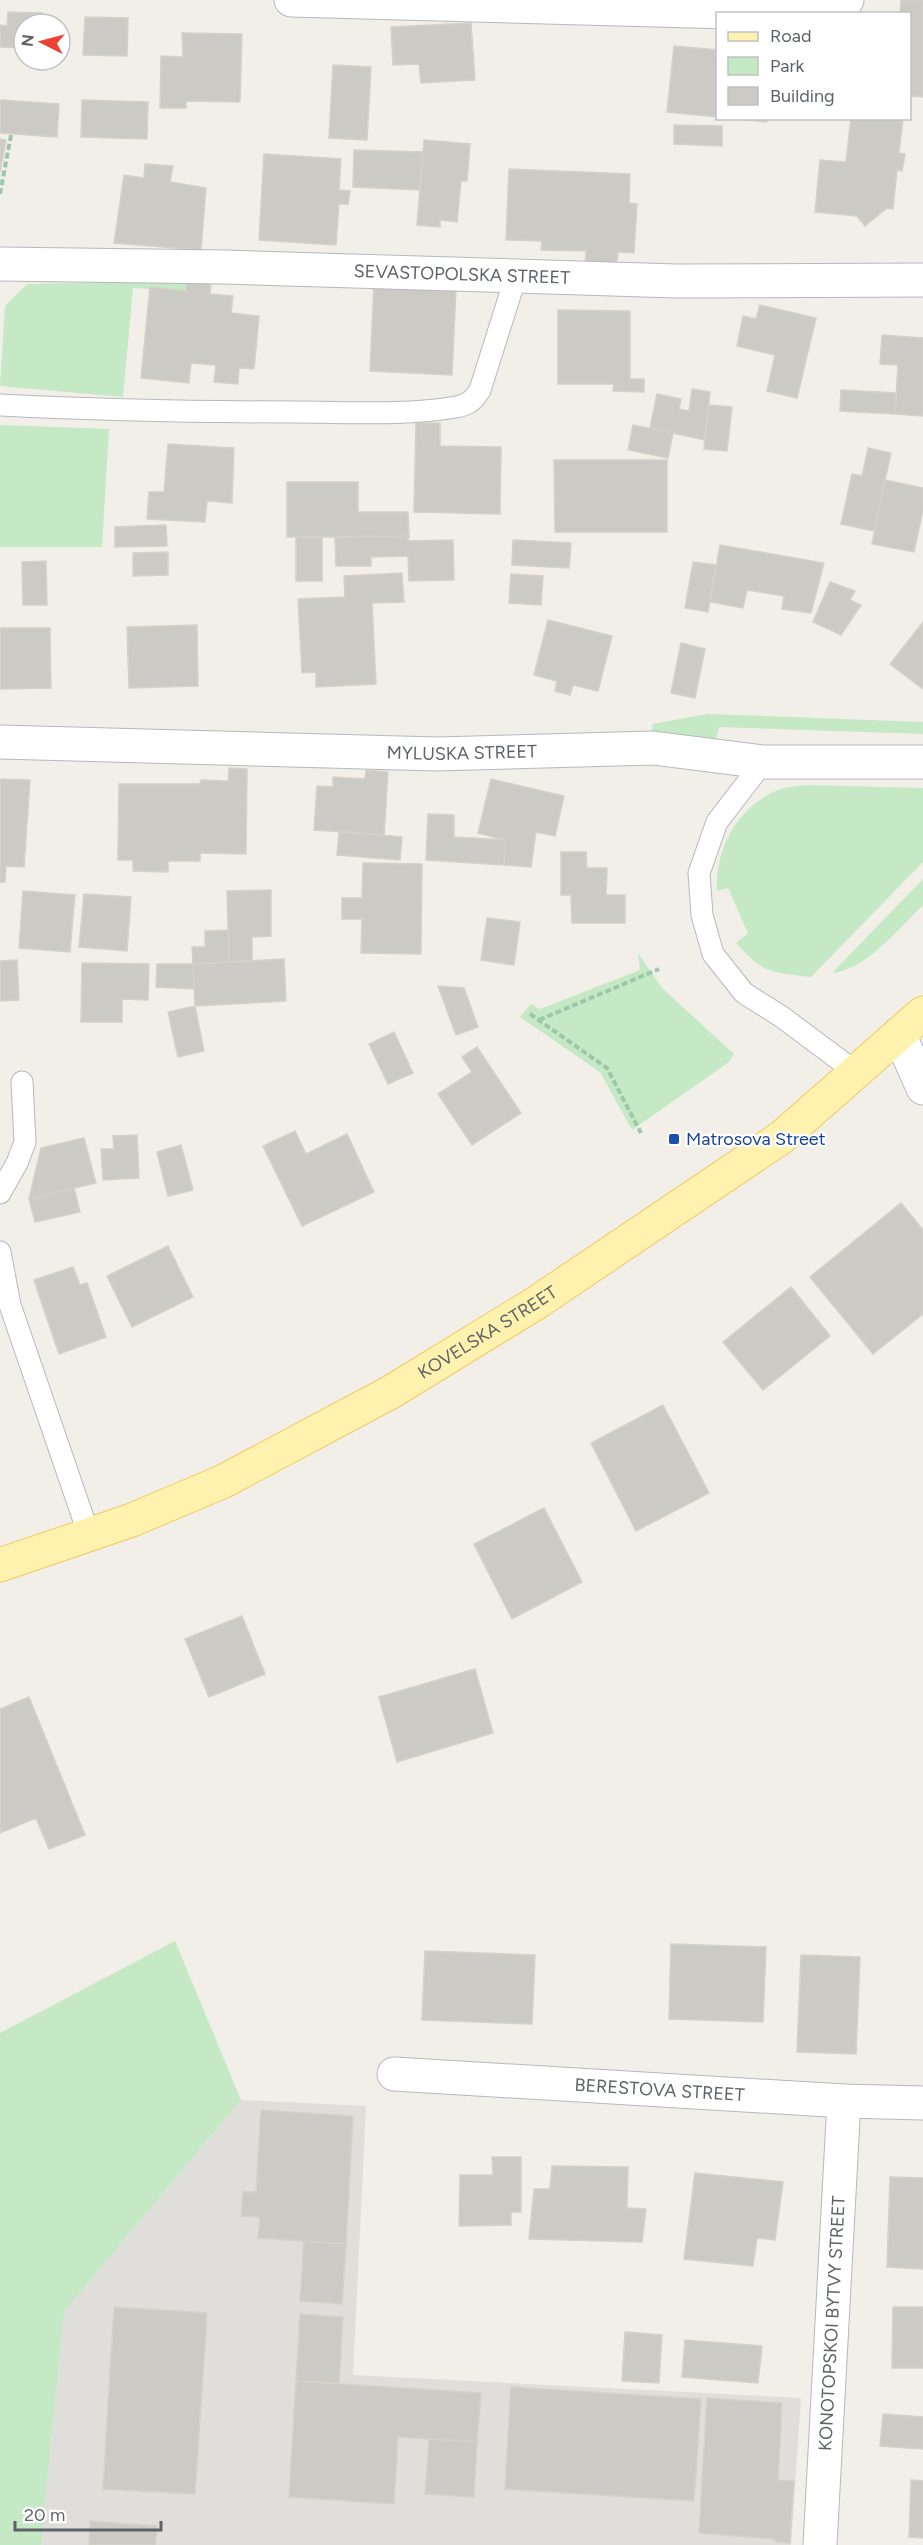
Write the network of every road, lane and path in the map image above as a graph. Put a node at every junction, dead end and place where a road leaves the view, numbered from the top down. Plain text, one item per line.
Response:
1 (291, 0) edge
2 (847, 0) edge
3 (11, 135) dead end
4 (0, 194) edge
5 (0, 264) edge
6 (516, 276) junction
7 (923, 280) edge
8 (0, 405) edge
9 (0, 742) edge
10 (763, 762) junction
11 (923, 762) edge
12 (659, 969) dead end
13 (923, 1012) edge
14 (530, 1014) dead end
15 (539, 1020) junction
16 (898, 1034) junction
17 (857, 1073) junction
18 (22, 1082) dead end
19 (923, 1088) edge
20 (641, 1133) dead end
21 (0, 1193) edge
22 (0, 1252) edge
23 (89, 1535) junction
24 (0, 1565) edge
25 (394, 2074) dead end
26 (844, 2101) junction
27 (923, 2103) edge
28 (820, 2545) edge

1 - 2 street
3 - 4 path
5 - 6 street, SEVASTOPOLSKA STREET
6 - 7 street, SEVASTOPOLSKA STREET
6 - 8 lane
9 - 10 street, MYLUSKA STREET
10 - 11 street, MYLUSKA STREET
10 - 17 lane
12 - 15 path
13 - 16 main road, KOVELSKA STREET
14 - 15 path
15 - 20 path
16 - 17 main road, KOVELSKA STREET
16 - 19 street
17 - 23 main road, KOVELSKA STREET
18 - 21 lane
22 - 23 lane
23 - 24 main road, KOVELSKA STREET
25 - 26 street, BERESTOVA STREET
26 - 27 street, BERESTOVA STREET
26 - 28 street, KONOTOPSKOI BYTVY STREET

